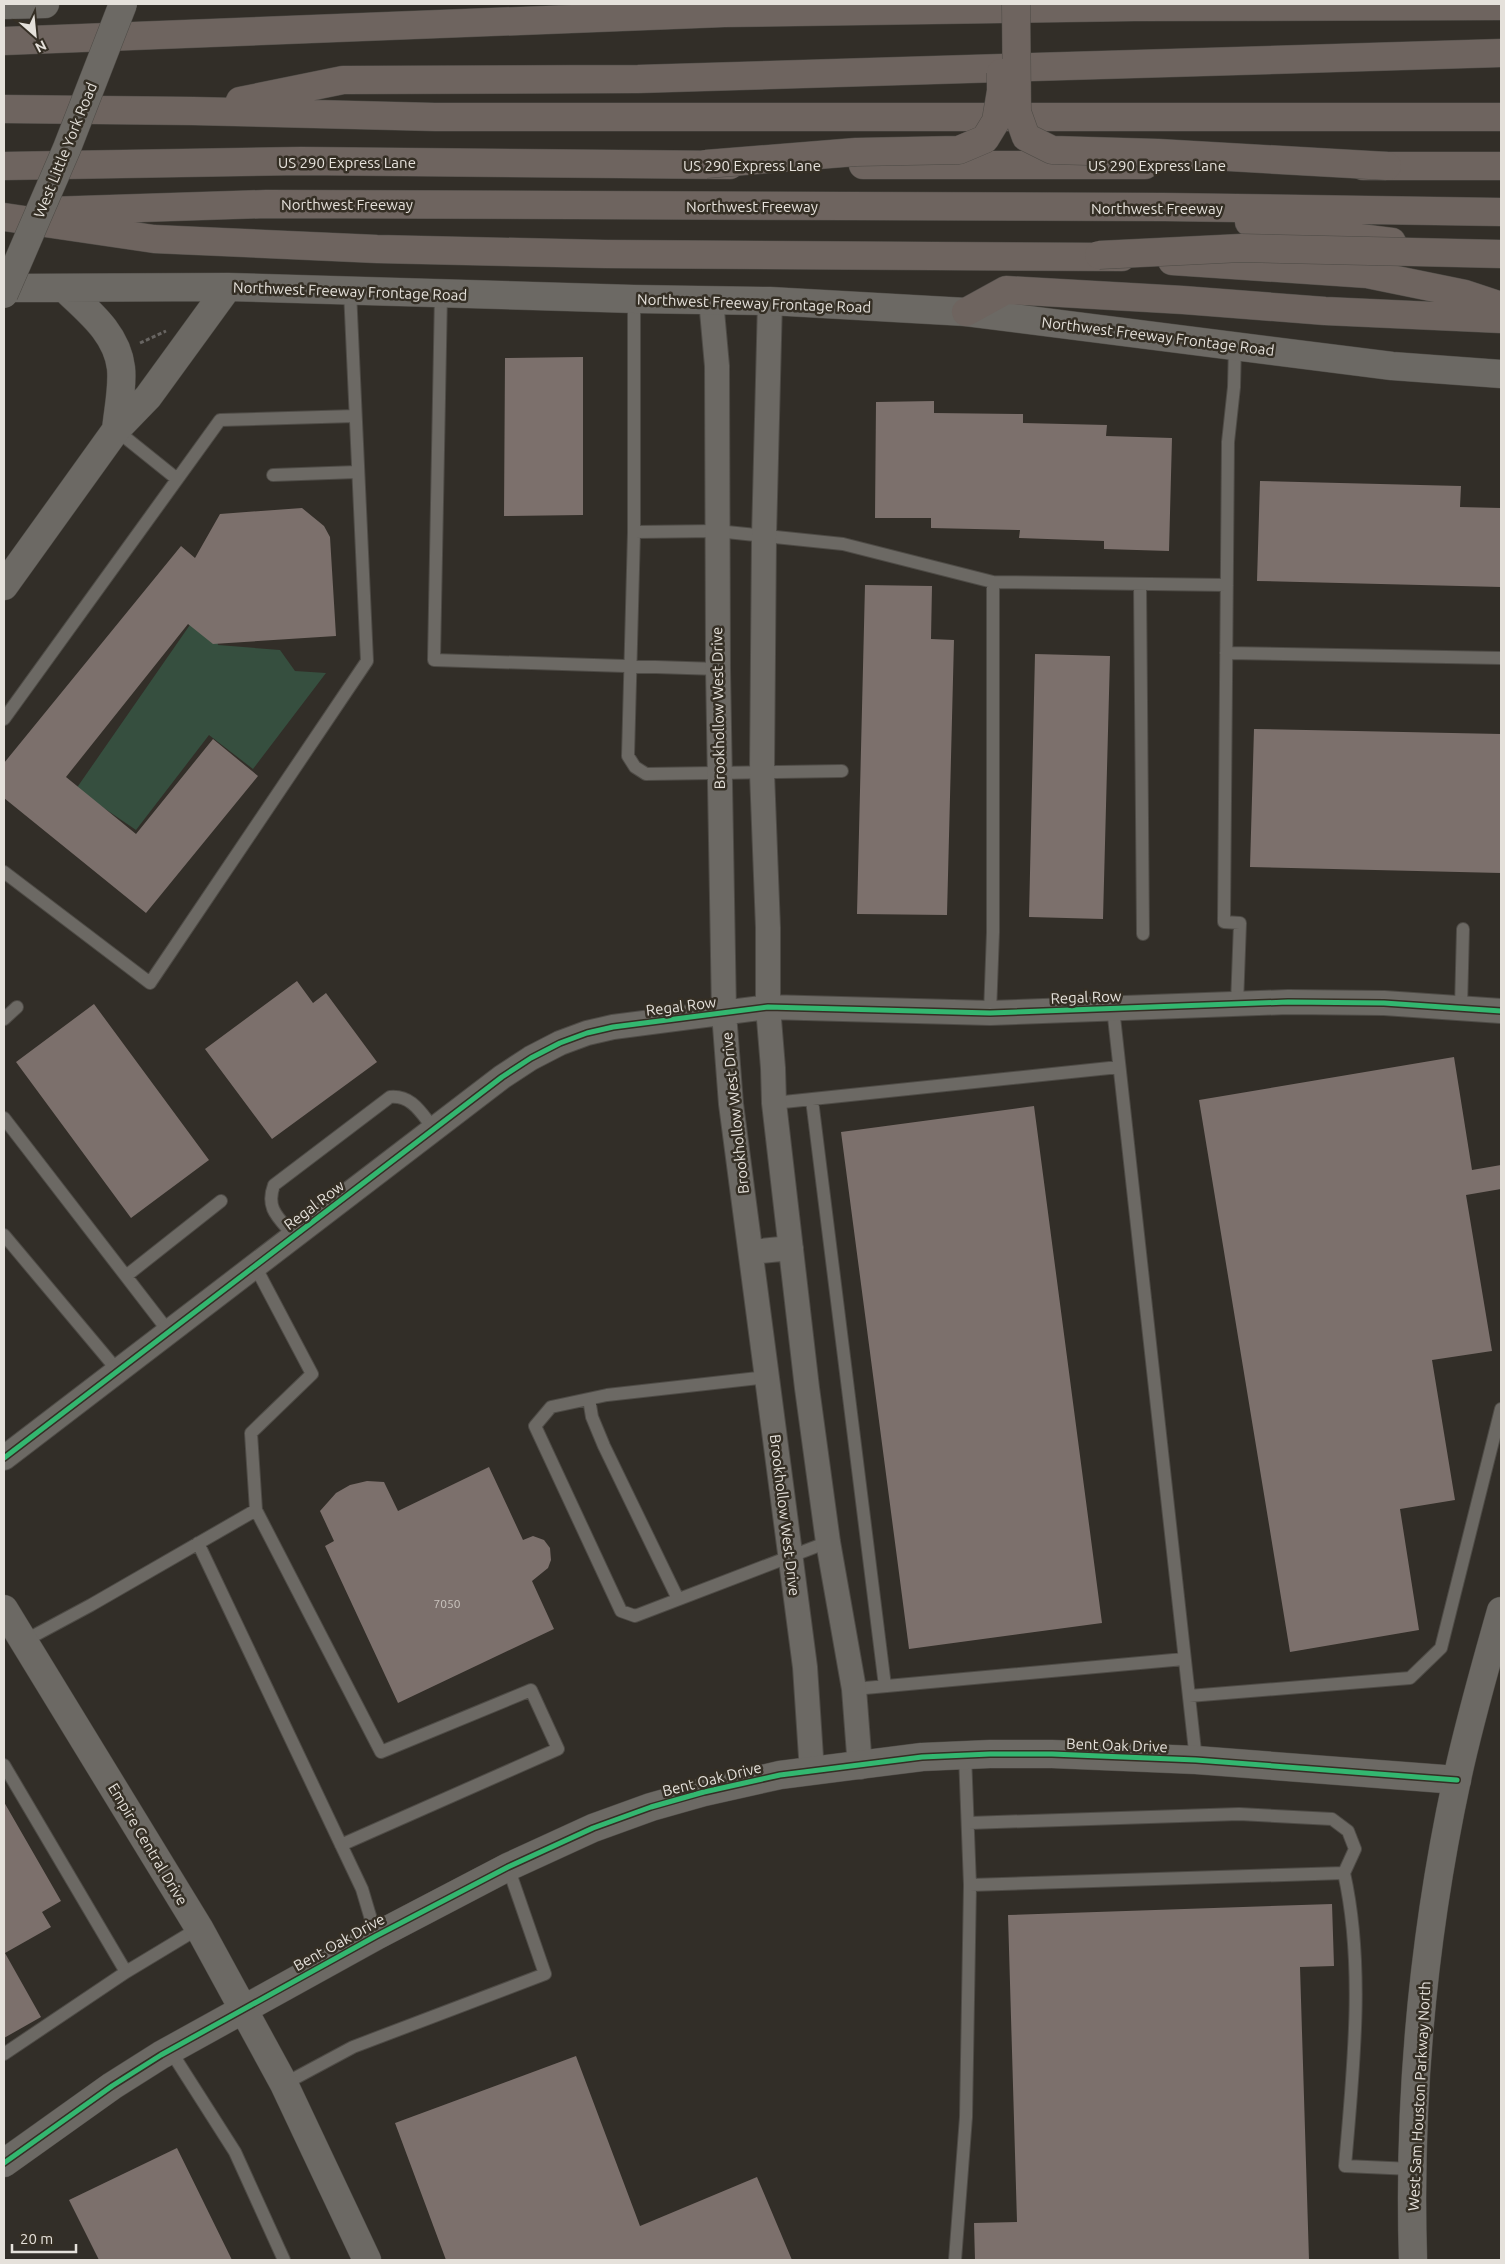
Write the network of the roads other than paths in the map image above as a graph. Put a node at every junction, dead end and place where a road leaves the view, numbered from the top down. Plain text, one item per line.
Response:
1 (45, 4) edge
2 (123, 4) edge
3 (1002, 4) edge
4 (1016, 4) edge
5 (4, 5) edge
6 (1501, 6) edge
7 (4, 40) edge
8 (1501, 53) edge
9 (4, 109) edge
10 (193, 111) junction
11 (1501, 117) edge
12 (706, 164) junction
13 (4, 166) edge
14 (1387, 166) junction
15 (1501, 166) edge
16 (1164, 207) junction
17 (4, 212) edge
18 (1501, 212) edge
19 (4, 217) edge
20 (1099, 255) junction
21 (1501, 255) edge
22 (228, 287) junction
23 (4, 288) edge
24 (64, 288) junction
25 (350, 291) junction
26 (4, 294) edge
27 (441, 294) junction
28 (634, 299) junction
29 (711, 300) junction
30 (770, 301) junction
31 (1501, 306) edge
32 (966, 312) junction
33 (1501, 319) edge
34 (1235, 345) junction
35 (1501, 374) edge
36 (355, 416) junction
37 (116, 430) junction
38 (357, 472) junction
39 (273, 475) dead end
40 (177, 479) junction
41 (717, 530) junction
42 (634, 532) junction
43 (764, 537) junction
44 (993, 582) junction
45 (1140, 584) junction
46 (1227, 585) junction
47 (4, 586) edge
48 (1226, 653) junction
49 (1501, 658) edge
50 (632, 667) junction
51 (718, 669) junction
52 (4, 719) edge
53 (842, 771) dead end
54 (762, 773) junction
55 (719, 774) junction
56 (4, 872) edge
57 (1463, 929) dead end
58 (1143, 934) dead end
59 (1237, 1004) junction
60 (17, 1007) dead end
61 (1461, 1007) junction
62 (768, 1008) junction
63 (1112, 1008) junction
64 (1501, 1011) edge
65 (724, 1013) junction
66 (990, 1013) junction
67 (4, 1019) edge
68 (1119, 1068) junction
69 (812, 1100) junction
70 (774, 1103) junction
71 (4, 1118) edge
72 (434, 1129) junction
73 (222, 1201) dead end
74 (4, 1235) edge
75 (294, 1236) junction
76 (791, 1248) junction
77 (751, 1252) junction
78 (255, 1266) junction
79 (126, 1276) junction
80 (169, 1332) junction
81 (118, 1370) junction
82 (767, 1377) junction
83 (589, 1399) junction
84 (1501, 1409) edge
85 (4, 1458) edge
86 (256, 1510) junction
87 (828, 1542) junction
88 (198, 1544) junction
89 (790, 1556) junction
90 (678, 1599) junction
91 (4, 1609) edge
92 (1501, 1611) edge
93 (24, 1641) junction
94 (1184, 1658) junction
95 (885, 1686) junction
96 (854, 1689) junction
97 (1189, 1696) junction
98 (965, 1755) junction
99 (1196, 1760) junction
100 (4, 1765) edge
101 (860, 1767) junction
102 (812, 1772) junction
103 (1457, 1780) junction
104 (969, 1823) junction
105 (341, 1845) junction
106 (508, 1866) junction
107 (1344, 1872) junction
108 (970, 1885) junction
109 (199, 1928) junction
110 (376, 1936) junction
111 (126, 1972) junction
112 (244, 2008) junction
113 (170, 2050) junction
114 (4, 2054) edge
115 (284, 2084) junction
116 (4, 2163) edge
117 (1412, 2169) junction
118 (284, 2260) edge
119 (368, 2260) edge
120 (954, 2260) edge
121 (1413, 2260) edge

1 - 5 main road
2 - 26 main road, West Little York Road, bridge
3 - 12 highway, bridge
4 - 14 highway, bridge
6 - 7 highway
8 - 10 highway
9 - 10 highway
10 - 11 highway
12 - 13 highway, US 290 Express Lane
12 - 14 highway, US 290 Express Lane, bridge
14 - 15 highway, US 290 Express Lane
16 - 17 highway, Northwest Freeway
16 - 18 highway, Northwest Freeway
16 - 21 highway
19 - 20 highway
20 - 21 highway, bridge
20 - 31 highway, bridge
22 - 24 main road, Northwest Freeway Frontage Road
22 - 25 main road, Northwest Freeway Frontage Road
22 - 37 main road
23 - 24 main road, Northwest Freeway Frontage Road
24 - 37 main road
25 - 27 main road, Northwest Freeway Frontage Road
25 - 36 lane
27 - 28 main road, Northwest Freeway Frontage Road
27 - 50 lane
28 - 29 main road, Northwest Freeway Frontage Road
28 - 42 lane
29 - 30 main road, Northwest Freeway Frontage Road
29 - 41 street, Brookhollow West Drive
30 - 32 main road, Northwest Freeway Frontage Road
30 - 43 street
32 - 33 highway
32 - 34 main road, Northwest Freeway Frontage Road
34 - 35 main road, Northwest Freeway Frontage Road
34 - 46 lane
36 - 38 lane
36 - 40 lane
37 - 40 lane
37 - 47 main road
38 - 39 lane
38 - 56 lane
40 - 52 lane
41 - 42 lane
41 - 43 lane
41 - 51 street, Brookhollow West Drive
42 - 50 lane
43 - 44 lane
43 - 54 street
44 - 45 lane
44 - 66 lane
45 - 46 lane
45 - 58 lane
46 - 48 lane
48 - 49 lane
48 - 59 lane
50 - 51 lane
50 - 55 lane
51 - 55 street, Brookhollow West Drive
53 - 54 lane
54 - 55 lane
54 - 62 street
55 - 65 street, Brookhollow West Drive
57 - 61 lane
59 - 61 street, Regal Row
59 - 63 street, Regal Row
60 - 67 lane
61 - 64 street, Regal Row
62 - 65 street, Regal Row
62 - 66 street, Regal Row
62 - 70 street
63 - 66 street, Regal Row
63 - 68 lane
65 - 72 street, Regal Row
65 - 77 street, Brookhollow West Drive
68 - 69 lane
68 - 94 lane
69 - 70 lane
69 - 95 lane
70 - 76 street
71 - 79 lane
72 - 75 street, Regal Row
72 - 75 lane
73 - 79 lane
74 - 81 lane
75 - 78 street, Regal Row
76 - 77 street
76 - 87 street
77 - 82 street, Brookhollow West Drive
78 - 80 street, Regal Row
78 - 86 lane
79 - 80 lane
80 - 81 street, Regal Row
81 - 85 street, Regal Row
82 - 83 lane
82 - 89 street, Brookhollow West Drive
83 - 90 lane
83 - 90 lane
84 - 97 lane
86 - 88 lane
86 - 105 lane
87 - 89 lane
87 - 96 street
88 - 93 lane
88 - 105 lane
89 - 90 lane
89 - 102 street, Brookhollow West Drive
91 - 93 main road, Empire Central Drive
92 - 103 main road, West Sam Houston Parkway North
93 - 109 main road, Empire Central Drive
94 - 95 lane
94 - 97 lane
95 - 96 lane
96 - 101 street
97 - 99 lane
98 - 99 main road, Bent Oak Drive
98 - 101 main road, Bent Oak Drive
98 - 104 lane
99 - 103 main road, Bent Oak Drive
100 - 111 lane
101 - 102 main road, Bent Oak Drive
102 - 106 main road, Bent Oak Drive
103 - 117 main road, West Sam Houston Parkway North
104 - 107 lane
104 - 108 lane
105 - 110 lane
106 - 110 main road, Bent Oak Drive
106 - 115 lane
107 - 108 lane
107 - 117 lane
108 - 120 lane
109 - 111 lane
109 - 112 main road, Empire Central Drive
110 - 112 main road, Bent Oak Drive
111 - 114 lane
112 - 113 main road, Bent Oak Drive
112 - 115 main road, Empire Central Drive
113 - 116 main road, Bent Oak Drive
113 - 118 lane
115 - 119 main road, Empire Central Drive
117 - 121 main road, West Sam Houston Parkway North

